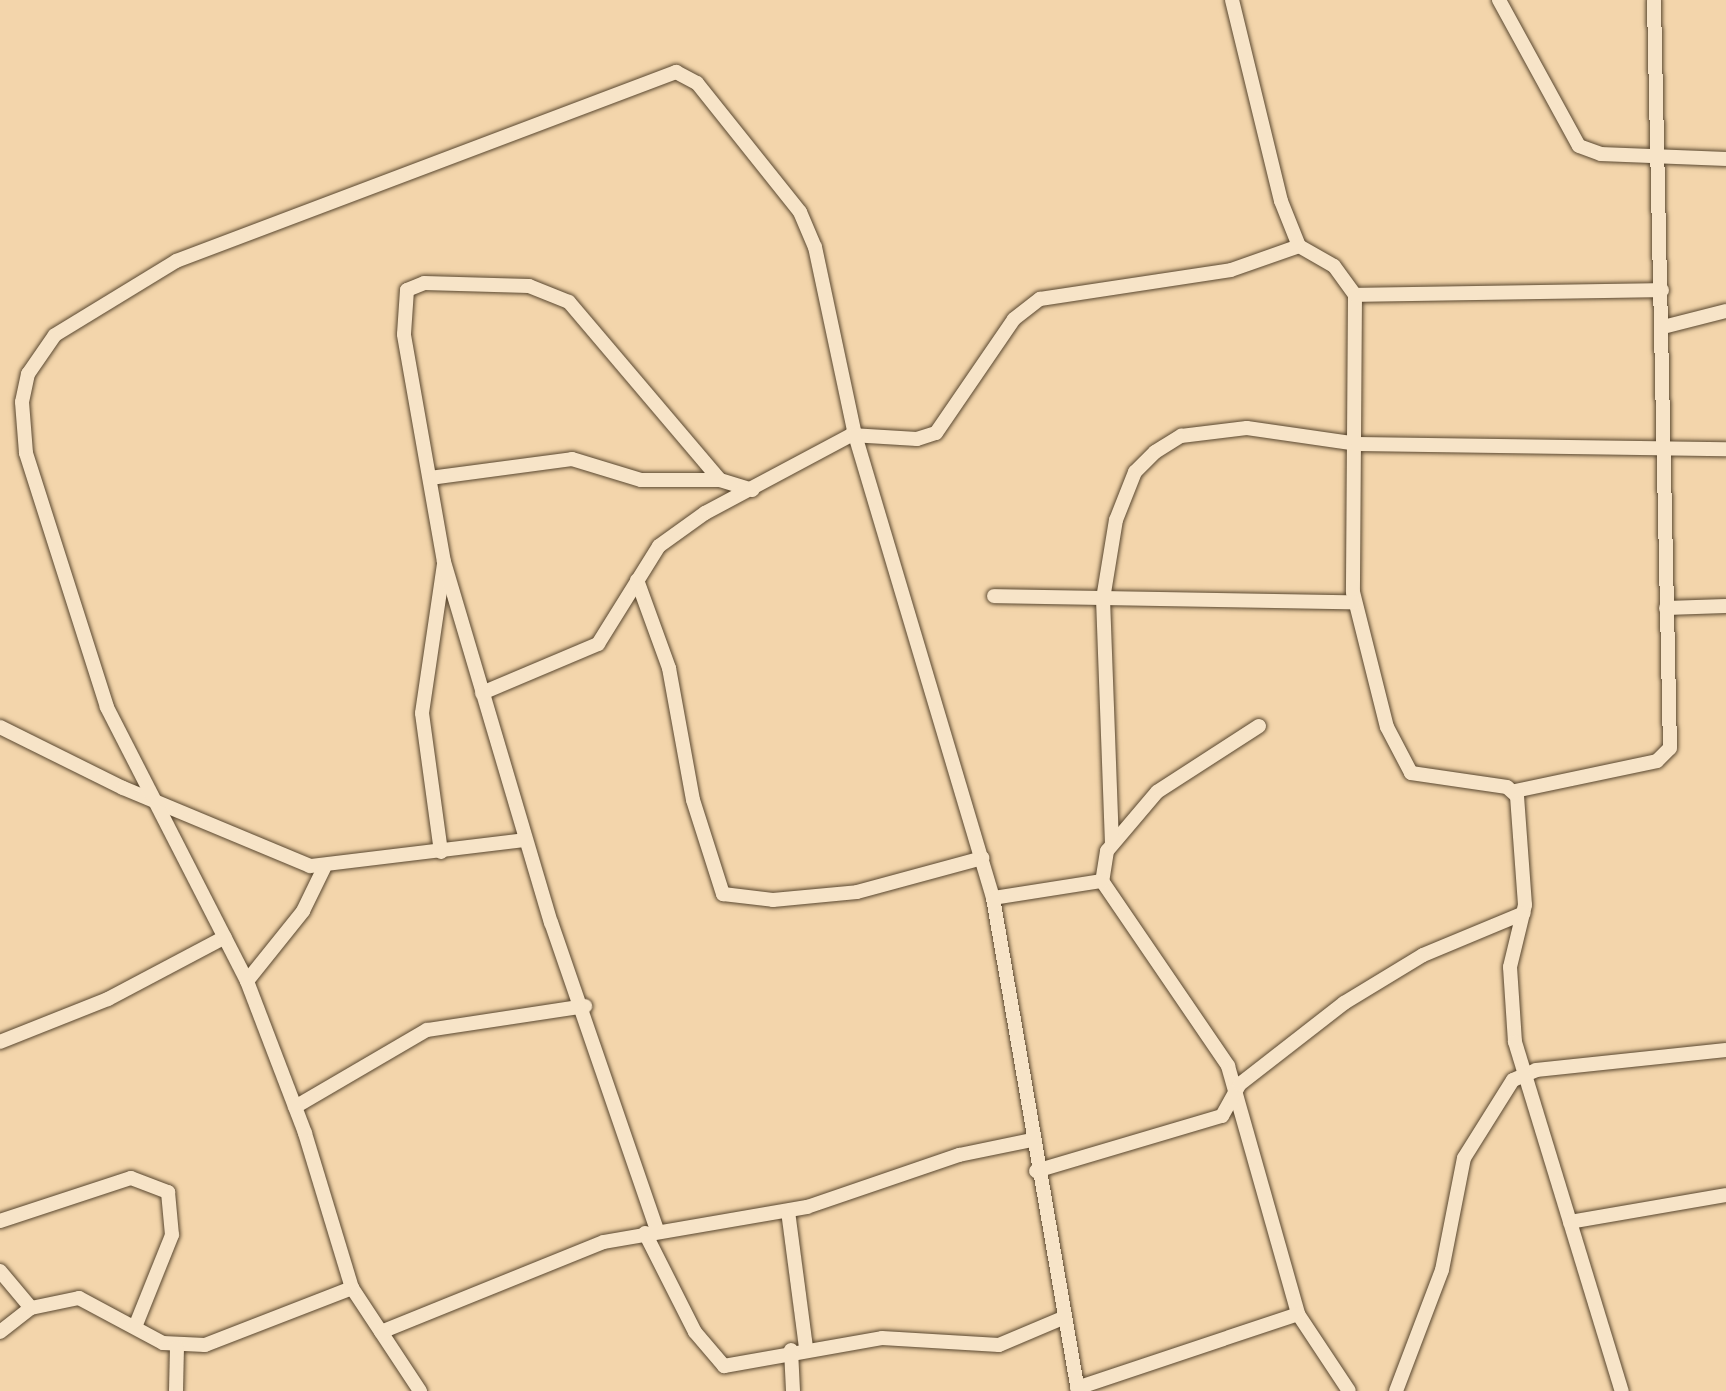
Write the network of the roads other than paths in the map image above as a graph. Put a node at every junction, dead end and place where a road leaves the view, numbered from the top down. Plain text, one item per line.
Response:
1 (1232, 0) edge
2 (1499, 0) edge
3 (1654, 0) edge
4 (1659, 157) junction
5 (1726, 159) edge
6 (1299, 246) junction
7 (1662, 290) junction
8 (1355, 295) junction
9 (1726, 311) edge
10 (1663, 327) junction
11 (855, 435) junction
12 (1358, 444) junction
13 (1662, 445) junction
14 (1726, 449) edge
15 (430, 478) junction
16 (720, 480) junction
17 (753, 490) junction
18 (444, 562) junction
19 (637, 580) junction
20 (994, 596) dead end
21 (1103, 599) junction
22 (1354, 602) junction
23 (1726, 606) edge
24 (1666, 608) junction
25 (482, 693) junction
26 (1259, 726) dead end
27 (0, 727) edge
28 (1515, 791) junction
29 (156, 802) junction
30 (525, 840) junction
31 (1112, 844) junction
32 (441, 852) junction
33 (982, 858) junction
34 (324, 868) junction
35 (1102, 881) junction
36 (993, 898) junction
37 (1524, 913) junction
38 (225, 937) junction
39 (247, 981) junction
40 (585, 1006) junction
41 (0, 1042) edge
42 (1726, 1050) edge
43 (1522, 1074) junction
44 (1234, 1091) junction
45 (295, 1107) junction
46 (1032, 1140) junction
47 (1036, 1171) junction
48 (1726, 1195) edge
49 (788, 1211) junction
50 (0, 1221) edge
51 (1570, 1222) junction
52 (651, 1231) junction
53 (0, 1271) edge
54 (352, 1288) junction
55 (31, 1308) junction
56 (1298, 1314) junction
57 (1063, 1318) junction
58 (135, 1327) junction
59 (0, 1332) edge
60 (381, 1332) junction
61 (177, 1347) junction
62 (799, 1348) junction
63 (1078, 1389) edge
64 (176, 1391) edge
65 (420, 1391) edge
66 (793, 1391) edge
67 (1349, 1391) edge
68 (1396, 1391) edge
69 (1622, 1391) edge

1 - 6 street
2 - 4 street
3 - 4 street
4 - 5 street
4 - 7 street
6 - 8 street
6 - 11 street
7 - 8 street
7 - 10 street
8 - 12 street
9 - 10 street
10 - 13 street
11 - 17 street
11 - 29 street
11 - 33 street
12 - 13 street
12 - 21 street
12 - 22 street
13 - 14 street
13 - 24 street
15 - 16 street
15 - 16 street
15 - 18 street
16 - 17 street
17 - 19 street
18 - 25 street
18 - 32 street
19 - 25 street
19 - 33 street
20 - 21 street
21 - 22 street
21 - 31 street
22 - 28 street
23 - 24 street
24 - 28 street
25 - 30 street
26 - 31 street
27 - 29 street
28 - 37 street
29 - 34 street
29 - 38 street
30 - 32 street
30 - 40 street
31 - 35 street
32 - 34 street
33 - 36 street
34 - 39 street
35 - 36 street
35 - 44 street
36 - 46 street
37 - 43 street
37 - 44 street
38 - 39 street
38 - 41 street
39 - 45 street
40 - 45 street
40 - 52 street
42 - 43 street
43 - 51 street
43 - 68 street
44 - 47 street
44 - 56 street
45 - 54 street
46 - 47 street
46 - 49 street
47 - 57 street
48 - 51 street
49 - 52 street
49 - 62 street
50 - 58 street
51 - 69 street
52 - 60 street
52 - 62 street
53 - 55 street
54 - 60 street
54 - 61 street
55 - 58 street
55 - 59 street
56 - 63 street
56 - 67 street
57 - 62 street
57 - 63 street
58 - 61 street
60 - 65 street
61 - 64 street
62 - 66 street

